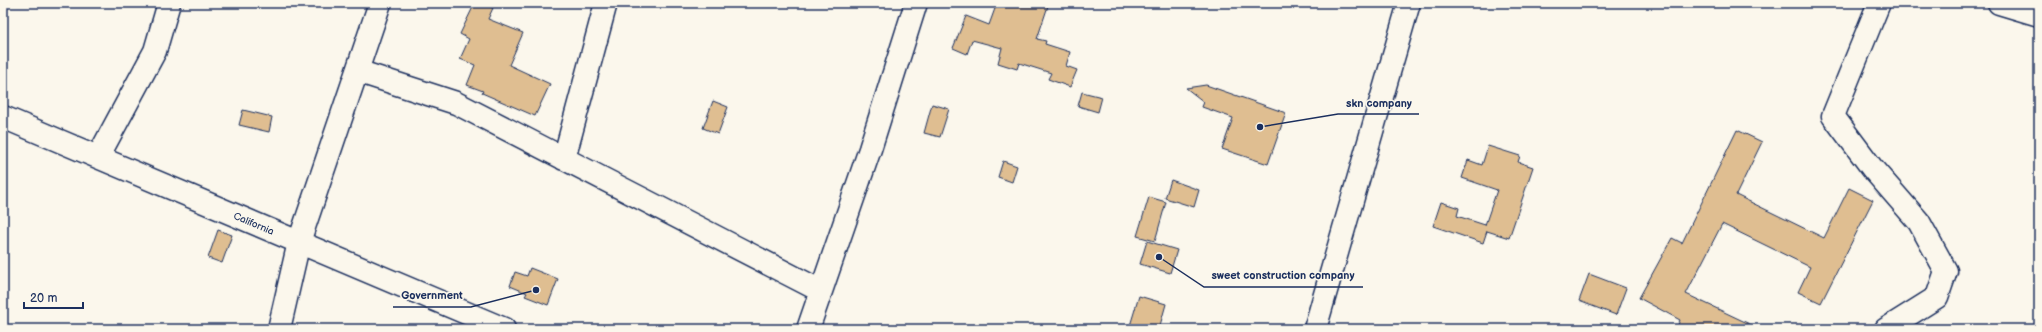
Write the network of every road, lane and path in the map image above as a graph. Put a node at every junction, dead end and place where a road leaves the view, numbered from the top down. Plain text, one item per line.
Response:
1 (169, 3) edge
2 (380, 3) edge
3 (606, 3) edge
4 (916, 3) edge
5 (1409, 3) edge
6 (1879, 3) edge
7 (1999, 3) edge
8 (2039, 14) edge
9 (357, 71) junction
10 (3, 117) edge
11 (98, 157) junction
12 (564, 159) junction
13 (299, 242) junction
14 (821, 291) junction
15 (279, 329) edge
16 (504, 329) edge
17 (808, 329) edge
18 (1315, 329) edge
19 (1886, 329) edge

1 - 11 street
2 - 9 street
3 - 12 street
4 - 14 street
5 - 18 street
6 - 19 street
7 - 8 street
9 - 12 street
9 - 13 street
10 - 11 street, California
11 - 13 street, California
12 - 14 street
13 - 15 street
13 - 16 street, California
14 - 17 street

